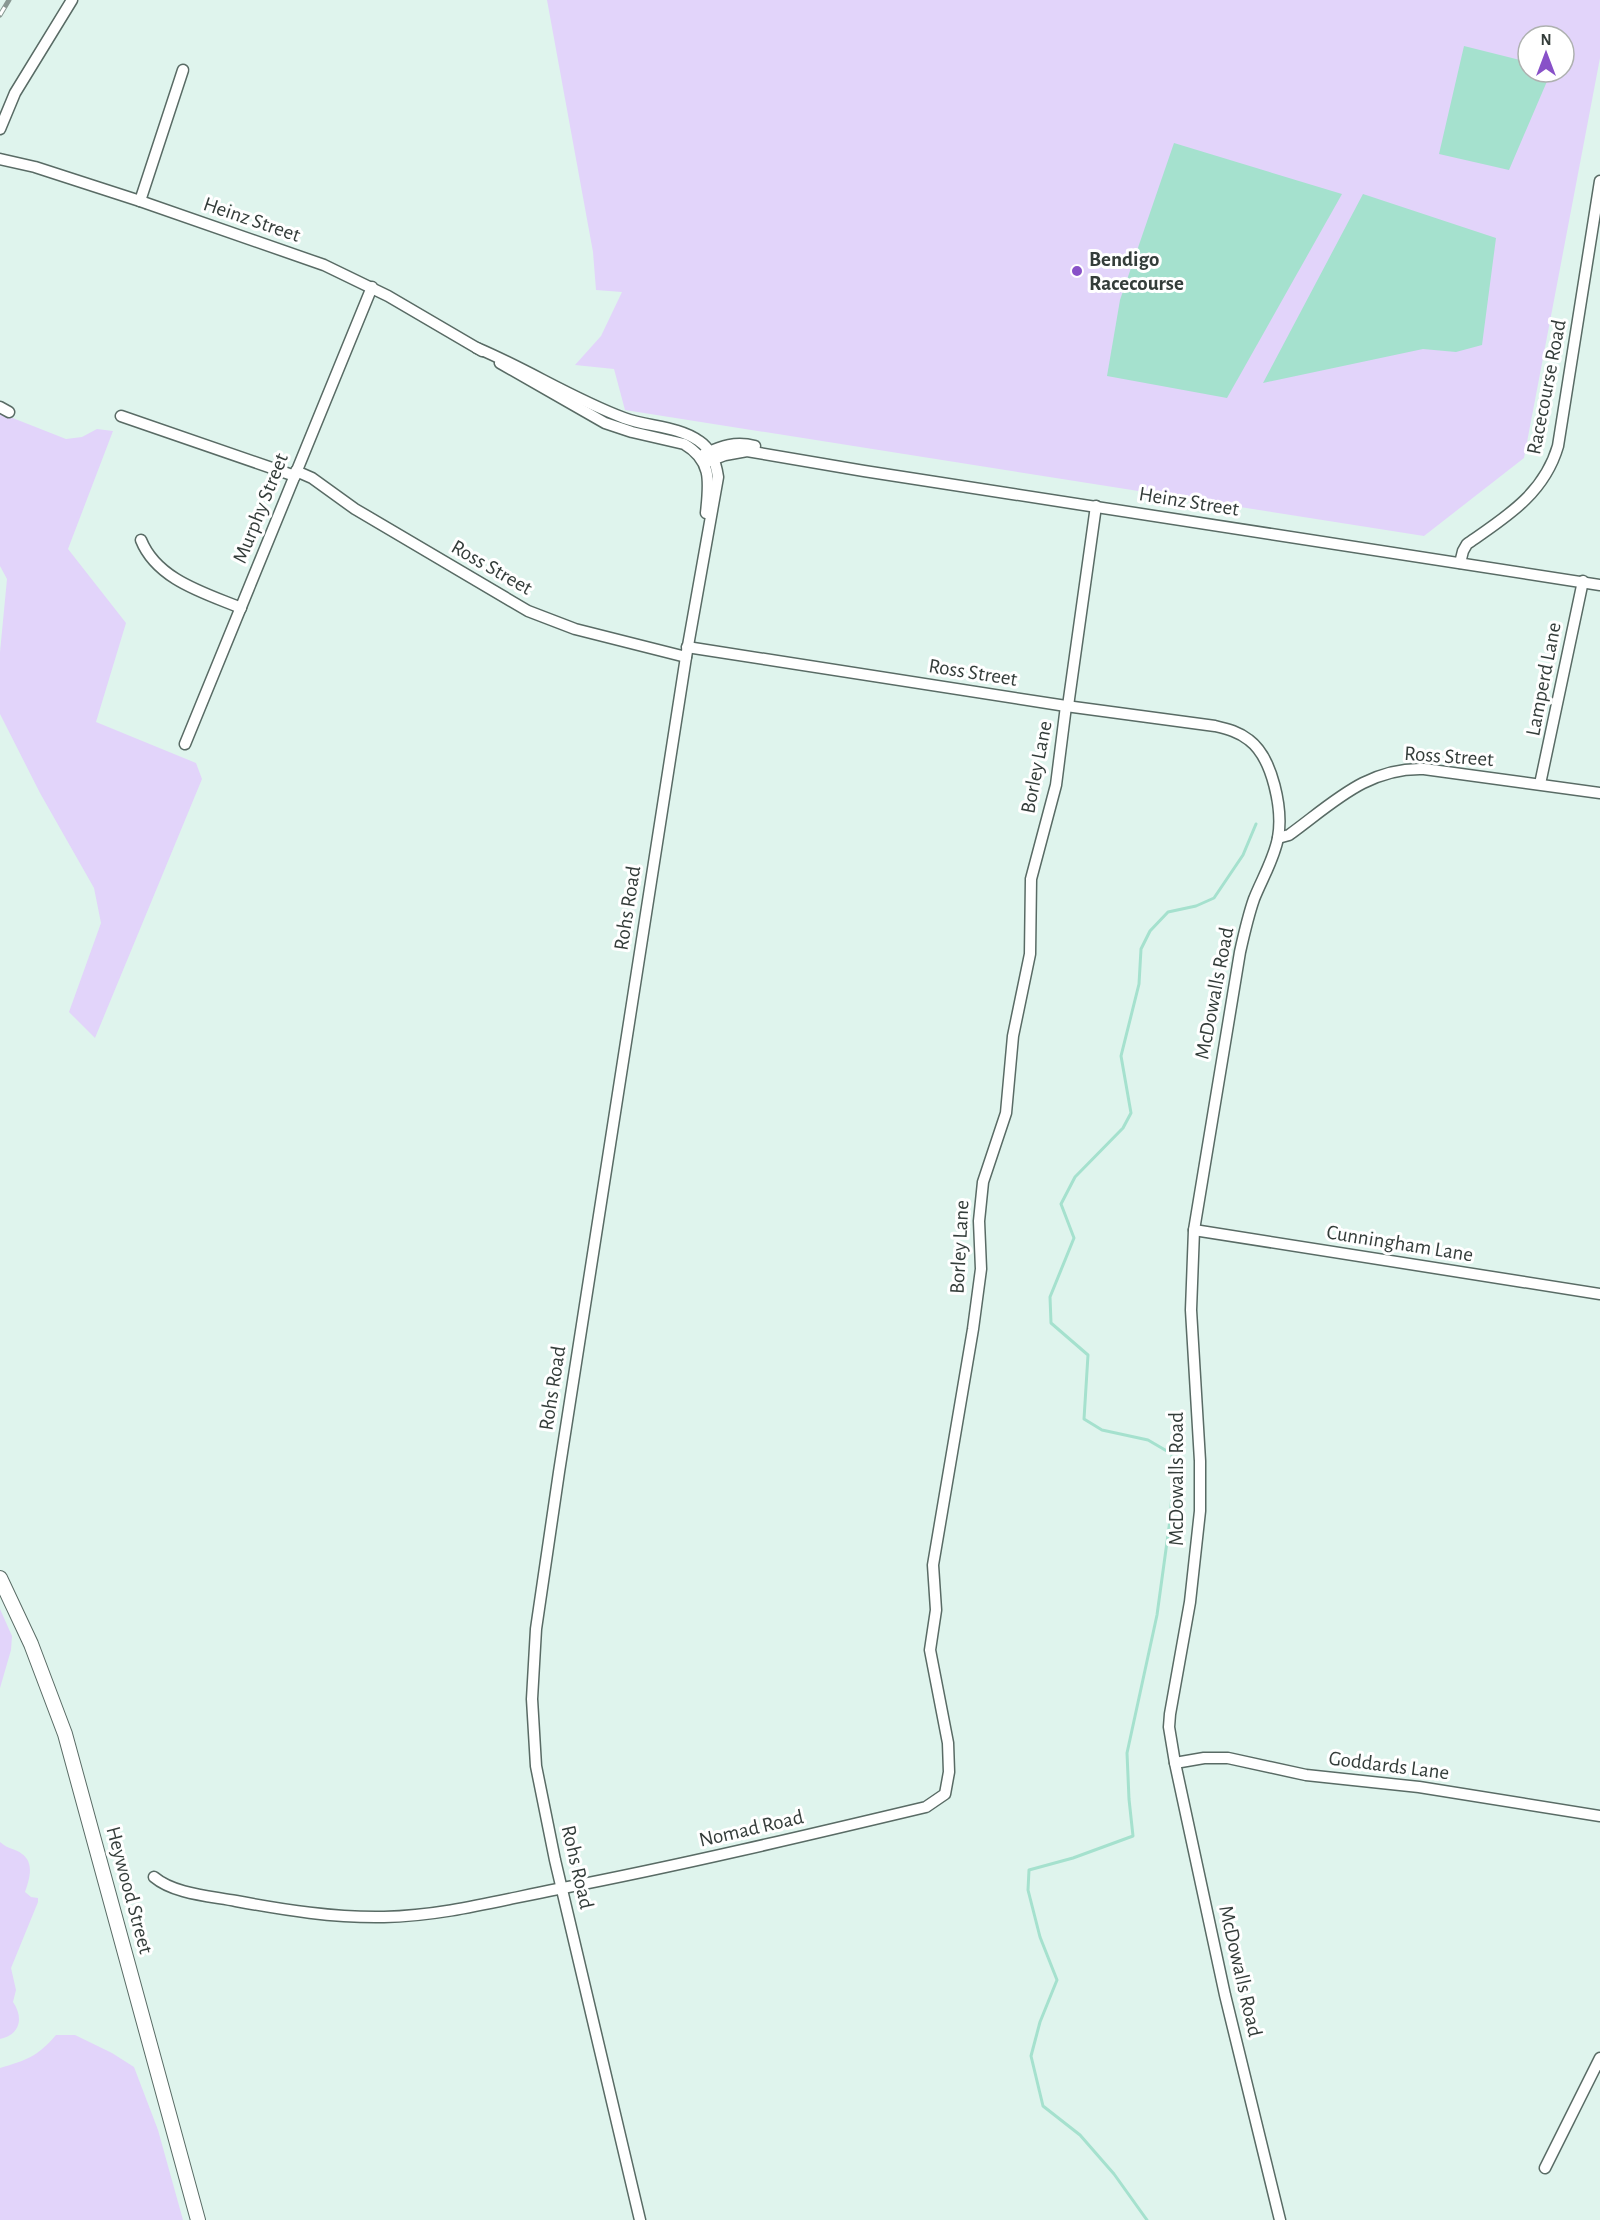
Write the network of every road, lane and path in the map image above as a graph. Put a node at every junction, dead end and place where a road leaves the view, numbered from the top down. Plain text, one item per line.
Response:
1 (72, 0) edge
2 (183, 70) dead end
3 (0, 129) edge
4 (0, 159) edge
5 (1600, 181) edge
6 (140, 201) junction
7 (372, 287) junction
8 (121, 416) dead end
9 (707, 458) junction
10 (296, 474) junction
11 (1096, 506) junction
12 (141, 540) dead end
13 (1460, 563) junction
14 (1583, 581) junction
15 (1600, 585) edge
16 (241, 608) junction
17 (686, 652) junction
18 (1067, 706) junction
19 (1251, 741) joint
20 (185, 744) dead end
21 (1540, 784) junction
22 (1600, 793) edge
23 (1278, 838) junction
24 (1194, 1230) junction
25 (1600, 1294) edge
26 (0, 1578) edge
27 (1175, 1763) junction
28 (945, 1794) joint
29 (1600, 1816) edge
30 (154, 1877) dead end
31 (562, 1888) junction
32 (1600, 2058) edge
33 (1545, 2168) dead end
34 (198, 2220) edge
35 (640, 2220) edge
36 (1280, 2220) edge

1 - 3 street
2 - 6 street
4 - 6 street, Heinz Street
5 - 13 street, Racecourse Road
6 - 7 street, Heinz Street
7 - 9 street, Heinz Street
7 - 10 street, Murphy Street
8 - 10 street, Ross Street
9 - 11 street, Heinz Street
9 - 17 street, Rohs Road
10 - 16 street, Murphy Street
10 - 17 street, Ross Street
11 - 13 street, Heinz Street
11 - 18 street, Borley Lane
12 - 16 street
13 - 14 street, Heinz Street
14 - 15 street, Heinz Street
14 - 21 street, Lamperd Lane
16 - 20 street, Murphy Street
17 - 18 street, Ross Street
17 - 31 street, Rohs Road
18 - 19 street, Ross Street
18 - 28 street, Borley Lane
19 - 23 street, McDowalls Road
21 - 22 street, Ross Street
21 - 23 street, Ross Street
23 - 24 street, McDowalls Road
24 - 25 street, Cunningham Lane
24 - 27 street, McDowalls Road
26 - 34 main road, Heywood Street
27 - 29 street, Goddards Lane
27 - 36 street, McDowalls Road
28 - 31 street, Nomad Road
30 - 31 street, Heywood Street
31 - 35 street, Rohs Road
32 - 33 street

